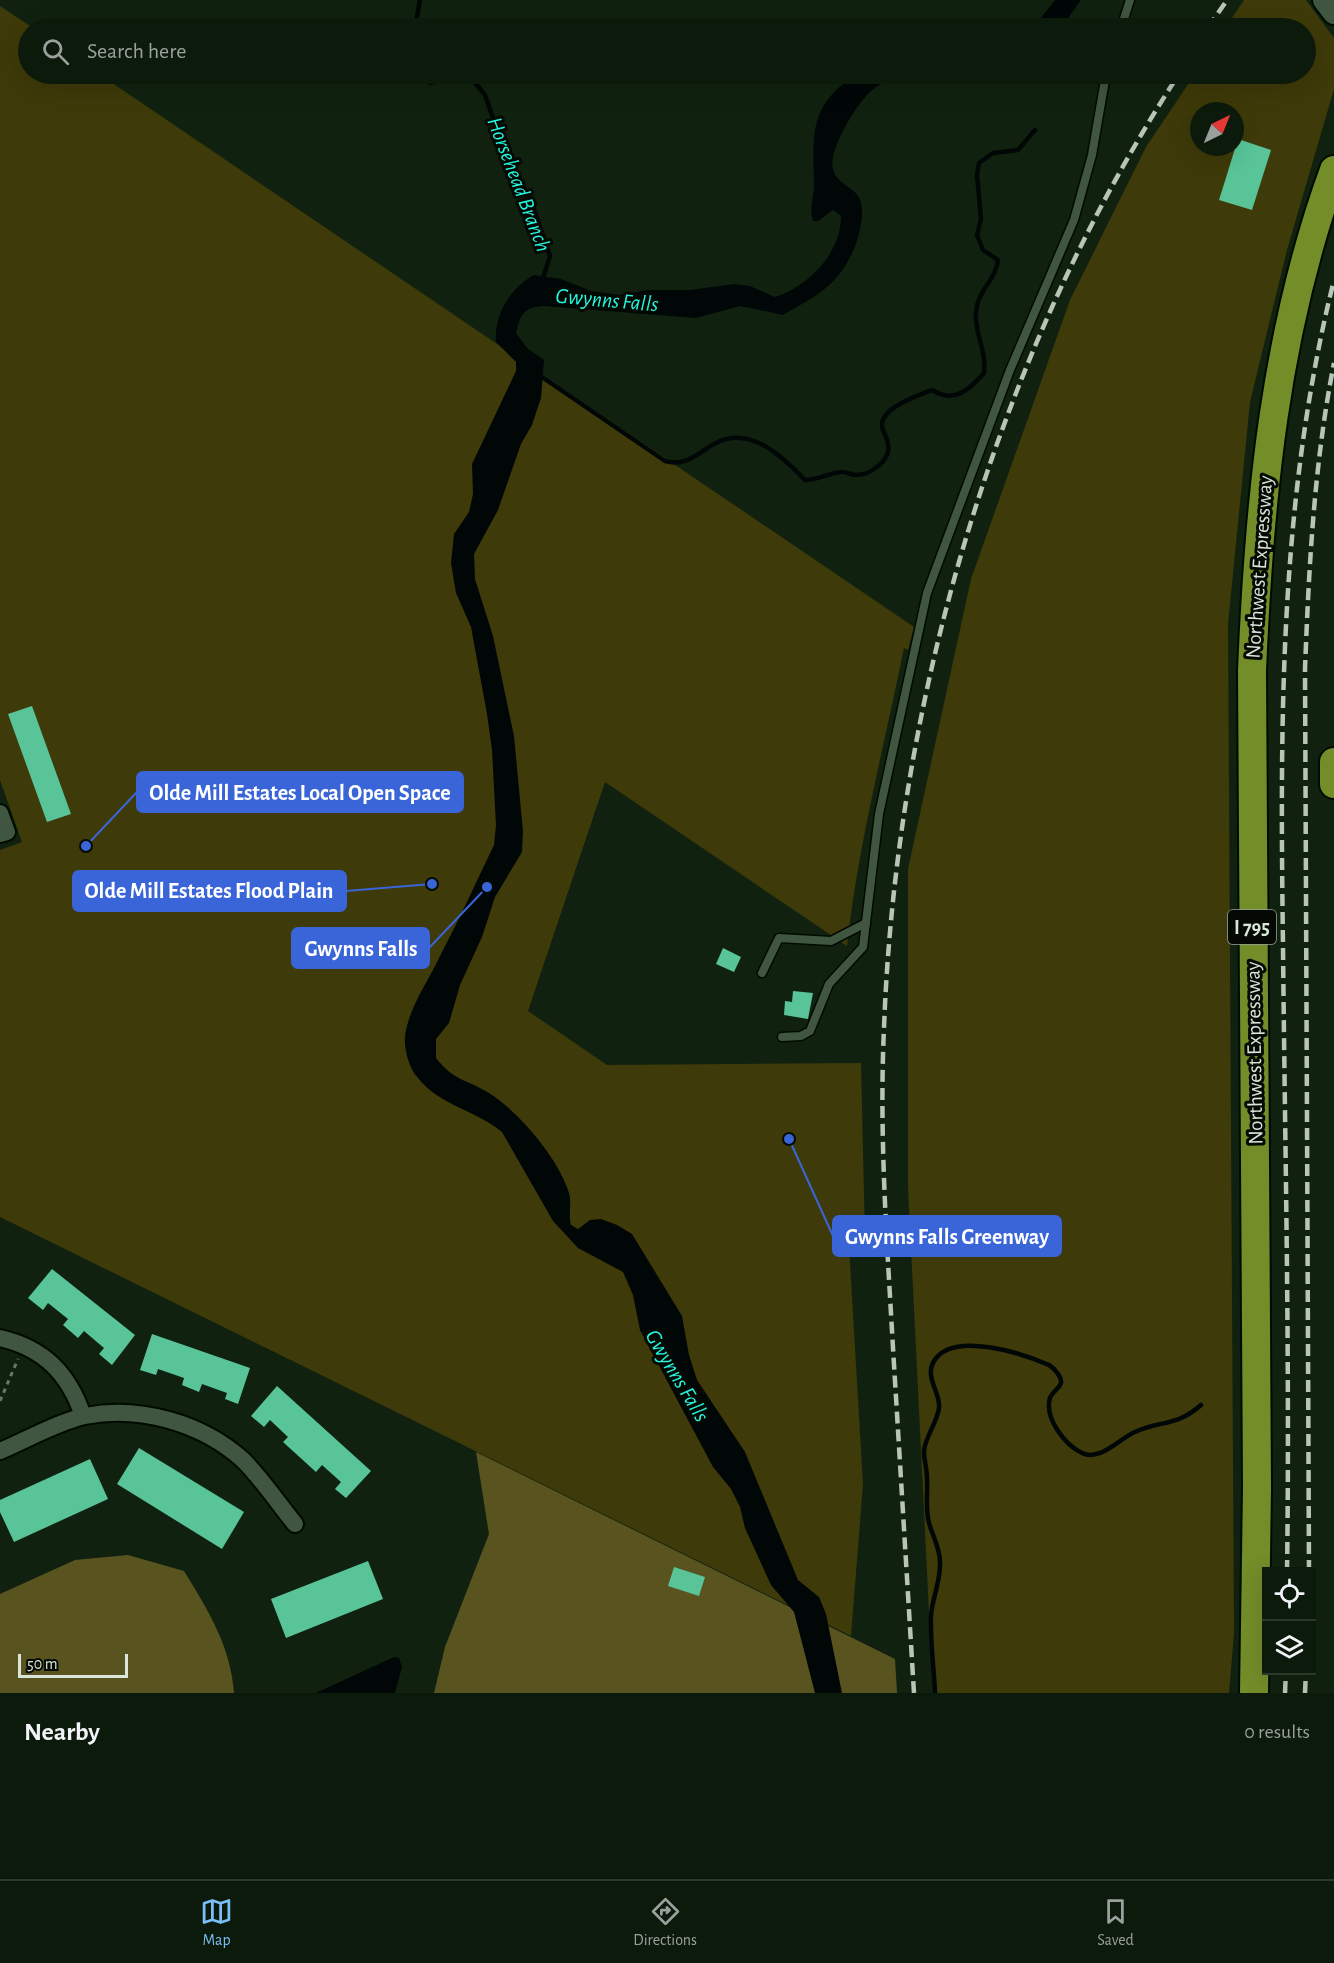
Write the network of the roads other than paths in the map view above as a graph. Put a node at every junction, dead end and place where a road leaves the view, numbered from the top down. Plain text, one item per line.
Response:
1 (1130, 0) edge
2 (1323, 0) edge
3 (1334, 13) edge
4 (1124, 18) edge
5 (1104, 84) edge
6 (1334, 170) edge
7 (1334, 762) edge
8 (1334, 784) edge
9 (0, 813) edge
10 (0, 834) edge
11 (866, 923) junction
12 (762, 973) dead end
13 (782, 1037) dead end
14 (0, 1338) edge
15 (83, 1416) junction
16 (0, 1451) edge
17 (295, 1524) dead end
18 (1254, 1693) edge

1 - 4 lane
2 - 3 main road
5 - 11 lane
6 - 18 highway, Northwest Expressway / I 795
7 - 8 highway
9 - 10 street
11 - 12 lane
11 - 13 lane
14 - 15 street
15 - 16 street
15 - 17 street

